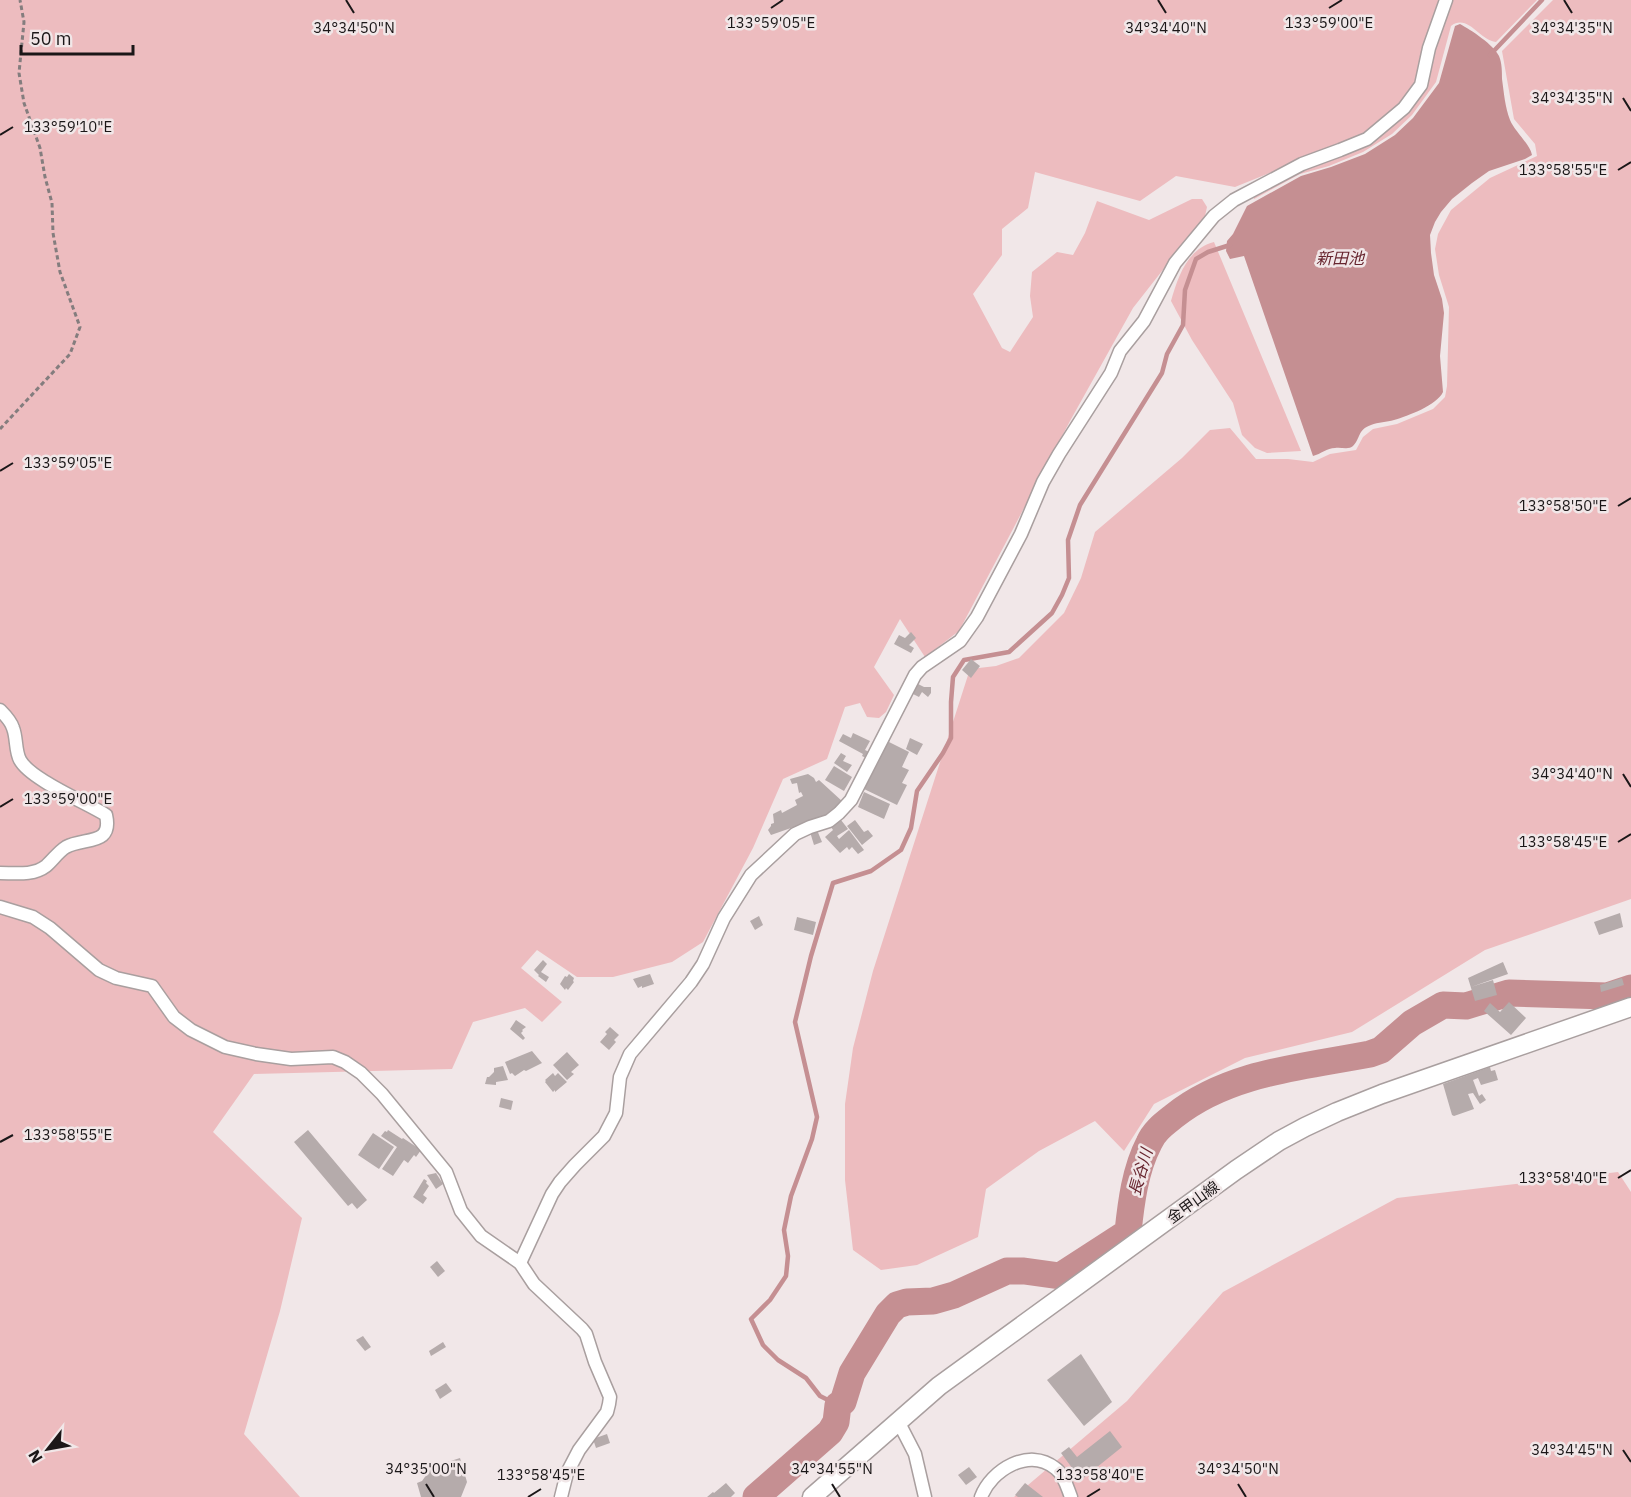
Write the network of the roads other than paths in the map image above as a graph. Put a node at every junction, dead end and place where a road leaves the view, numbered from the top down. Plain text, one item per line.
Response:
1 (1446, 0) edge
2 (0, 710) edge
3 (0, 873) edge
4 (0, 907) edge
5 (1631, 1007) edge
6 (520, 1263) junction
7 (898, 1421) junction
8 (561, 1497) edge
9 (812, 1497) edge
10 (925, 1497) edge
11 (981, 1497) edge
12 (1071, 1497) edge

1 - 6 street
2 - 3 street
4 - 6 street
5 - 7 main road, 金甲山線
6 - 8 street
7 - 9 main road, 金甲山線
7 - 10 street
11 - 12 street

